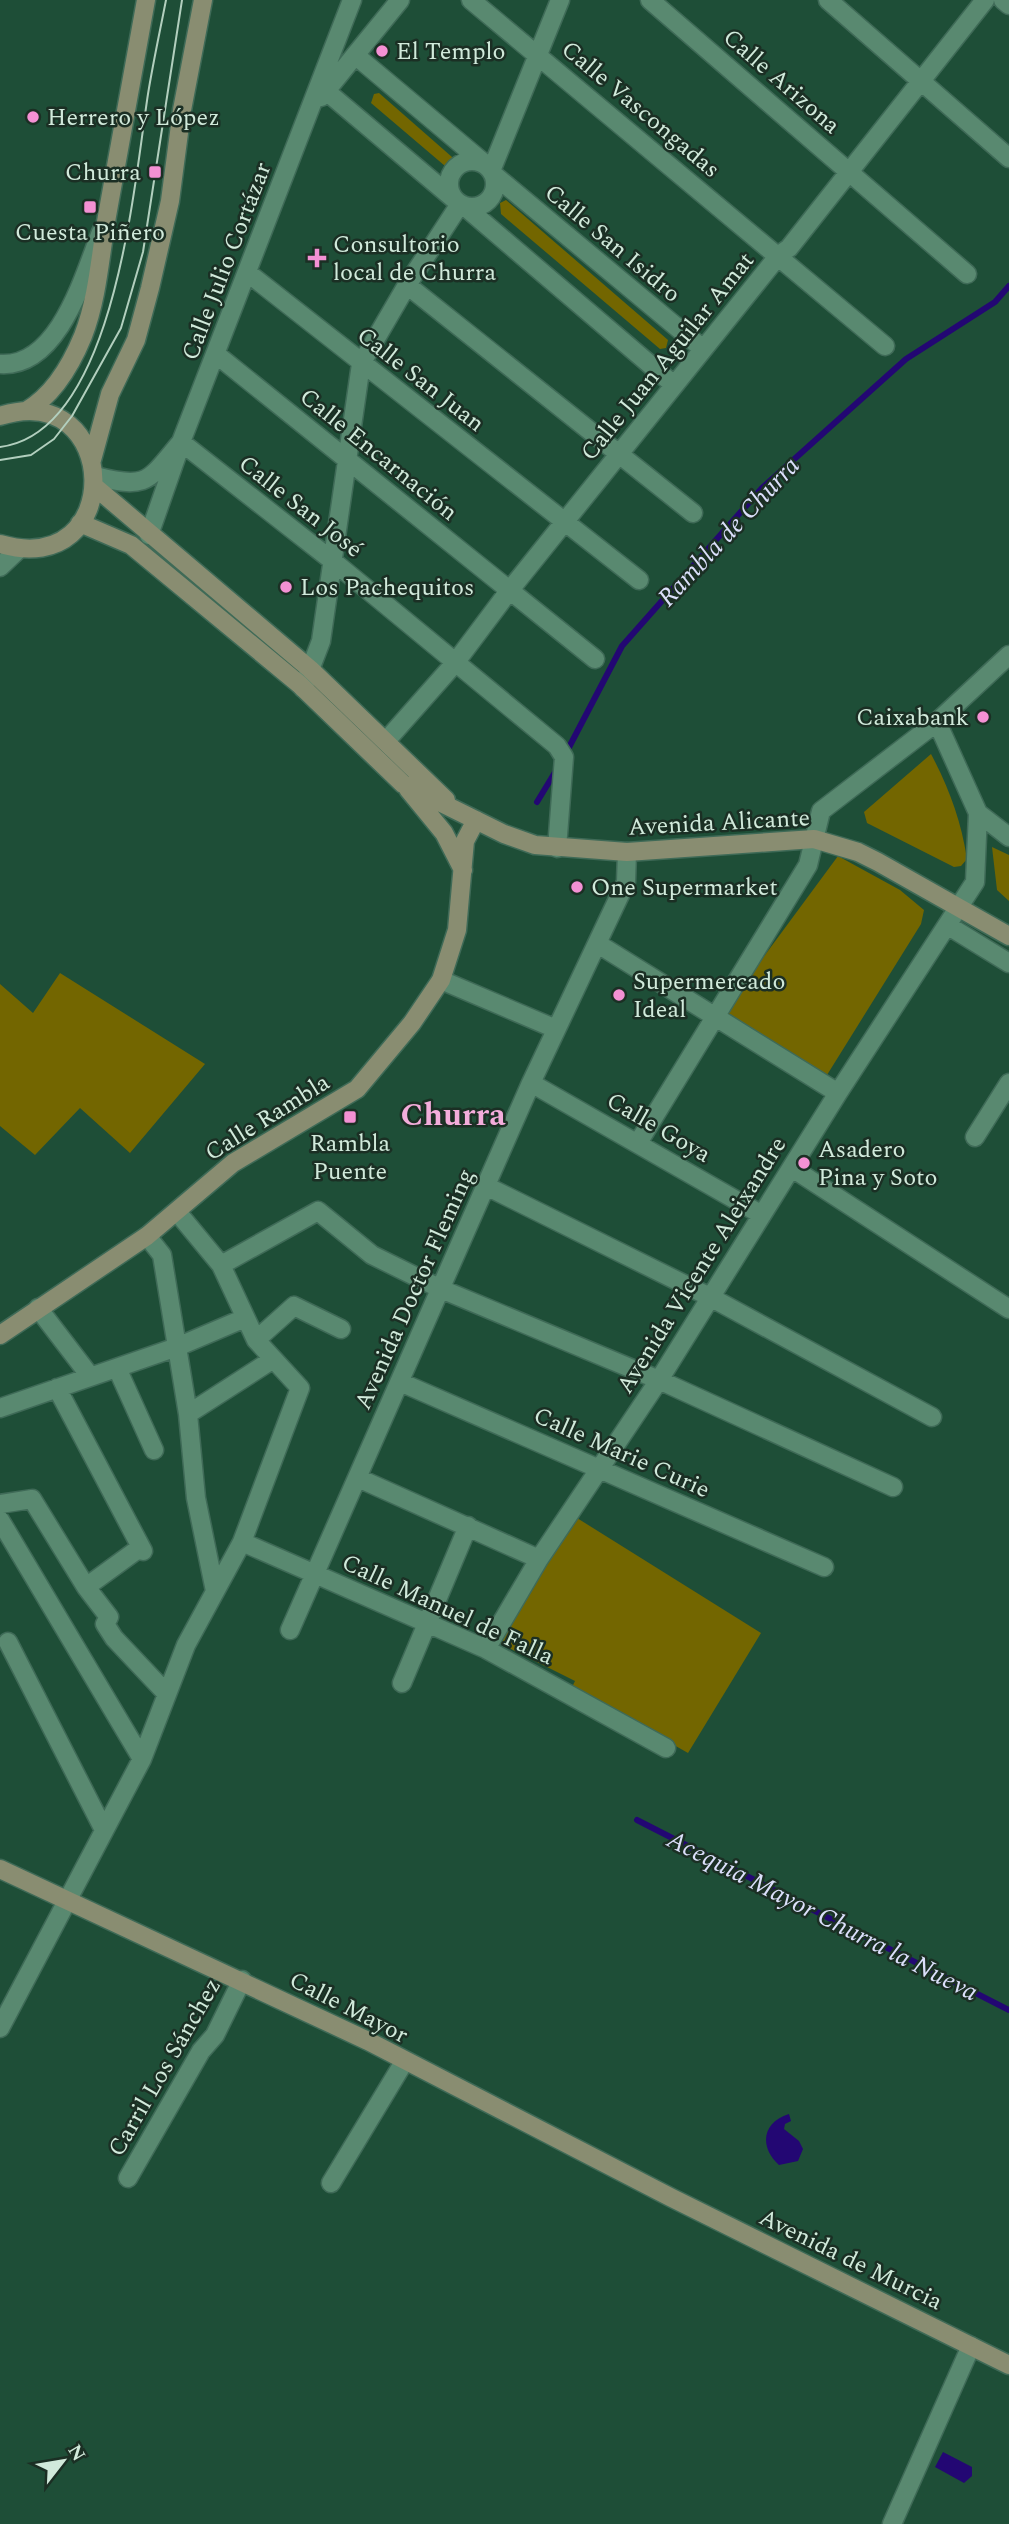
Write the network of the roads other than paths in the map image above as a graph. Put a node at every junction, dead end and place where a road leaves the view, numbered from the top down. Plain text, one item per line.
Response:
1 (146, 0) edge
2 (203, 0) edge
3 (352, 0) edge
4 (400, 0) edge
5 (471, 0) edge
6 (561, 0) edge
7 (650, 0) edge
8 (828, 0) edge
9 (985, 0) edge
10 (1003, 0) edge
11 (1009, 5) edge
12 (355, 55) junction
13 (540, 57) junction
14 (922, 81) junction
15 (326, 91) junction
16 (310, 111) junction
17 (1009, 158) edge
18 (490, 170) junction
19 (850, 173) junction
20 (459, 203) junction
21 (107, 219) junction
22 (779, 255) junction
23 (248, 273) junction
24 (967, 274) dead end
25 (407, 285) junction
26 (885, 346) dead end
27 (703, 349) junction
28 (217, 355) junction
29 (0, 364) edge
30 (361, 364) junction
31 (674, 385) junction
32 (26, 411) junction
33 (0, 416) edge
34 (181, 442) junction
35 (619, 455) junction
36 (345, 456) junction
37 (94, 474) junction
38 (693, 513) dead end
39 (565, 522) junction
40 (80, 523) junction
41 (149, 535) junction
42 (0, 544) edge
43 (19, 549) junction
44 (334, 562) junction
45 (0, 567) edge
46 (639, 580) dead end
47 (509, 591) junction
48 (595, 659) dead end
49 (1007, 661) edge
50 (455, 663) junction
51 (310, 669) junction
52 (303, 688) junction
53 (937, 722) junction
54 (386, 741) junction
55 (404, 784) junction
56 (455, 810) junction
57 (978, 813) junction
58 (476, 820) junction
59 (1009, 836) edge
60 (814, 839) junction
61 (557, 848) junction
62 (627, 852) junction
63 (463, 870) junction
64 (959, 908) junction
65 (947, 925) junction
66 (1009, 936) edge
67 (598, 944) junction
68 (1009, 963) edge
69 (441, 980) junction
70 (714, 1016) junction
71 (556, 1030) junction
72 (531, 1083) junction
73 (1009, 1083) edge
74 (838, 1093) junction
75 (975, 1138) dead end
76 (638, 1143) junction
77 (792, 1168) junction
78 (486, 1186) junction
79 (178, 1213) junction
80 (762, 1215) junction
81 (147, 1236) junction
82 (221, 1265) junction
83 (441, 1289) junction
84 (710, 1297) junction
85 (38, 1308) junction
86 (1009, 1309) edge
87 (245, 1318) junction
88 (341, 1329) dead end
89 (0, 1335) edge
90 (256, 1340) junction
91 (177, 1347) junction
92 (272, 1360) junction
93 (117, 1368) junction
94 (90, 1376) junction
95 (659, 1380) junction
96 (400, 1382) junction
97 (57, 1388) junction
98 (0, 1408) edge
99 (188, 1414) junction
100 (932, 1417) dead end
101 (154, 1450) dead end
102 (600, 1468) junction
103 (358, 1478) junction
104 (893, 1487) dead end
105 (0, 1504) edge
106 (0, 1520) edge
107 (468, 1526) junction
108 (242, 1542) junction
109 (539, 1559) junction
110 (824, 1567) dead end
111 (317, 1574) junction
112 (86, 1587) junction
113 (215, 1591) junction
114 (426, 1624) junction
115 (290, 1630) dead end
116 (8, 1643) dead end
117 (486, 1649) junction
118 (402, 1683) dead end
119 (166, 1693) junction
120 (666, 1748) dead end
121 (142, 1759) junction
122 (104, 1830) junction
123 (0, 1869) edge
124 (67, 1903) junction
125 (242, 1980) junction
126 (0, 2028) edge
127 (404, 2062) junction
128 (128, 2178) dead end
129 (331, 2183) dead end
130 (672, 2198) joint
131 (971, 2346) junction
132 (1009, 2365) edge
133 (892, 2524) edge

1 - 21 street
2 - 37 street
3 - 16 street, Calle Julio Cortázar
4 - 12 street
5 - 13 street, Calle Vascongadas
6 - 13 street
7 - 19 street, Calle Arizona
8 - 14 street
9 - 14 street, Calle Juan Aguilar Amat
10 - 11 street
12 - 15 street
12 - 18 street, Calle San Isidro
13 - 18 street
13 - 22 street, Calle Vascongadas
14 - 17 street
14 - 19 street, Calle Juan Aguilar Amat
15 - 16 street
15 - 20 street
16 - 23 street, Calle Julio Cortázar
18 - 20 street
18 - 20 street
18 - 27 street, Calle San Isidro
19 - 22 street, Calle Juan Aguilar Amat
19 - 24 street, Calle Arizona
20 - 25 street
20 - 31 street
21 - 29 street
21 - 32 street
22 - 26 street, Calle Vascongadas
22 - 27 street, Calle Juan Aguilar Amat
23 - 28 street, Calle Julio Cortázar
23 - 30 street, Calle San Juan
25 - 30 street
25 - 35 street
27 - 31 street, Calle Juan Aguilar Amat
28 - 34 street, Calle Julio Cortázar
28 - 36 street, Calle Encarnación
30 - 36 street
30 - 39 street, Calle San Juan
31 - 35 street, Calle Juan Aguilar Amat
32 - 33 street
32 - 37 street
34 - 37 street, Calle Julio Cortázar
34 - 41 street
34 - 44 street, Calle San José
35 - 38 street
35 - 39 street, Calle Juan Aguilar Amat
36 - 44 street
36 - 47 street, Calle Encarnación
37 - 40 street
37 - 41 street
39 - 46 street, Calle San Juan
39 - 47 street, Calle Juan Aguilar Amat
40 - 43 street
40 - 52 street
41 - 51 street
42 - 43 street
43 - 45 street
44 - 50 street, Calle San José
44 - 51 street
47 - 48 street, Calle Encarnación
47 - 50 street, Calle Juan Aguilar Amat
49 - 53 street
50 - 54 street, Calle Juan Aguilar Amat
50 - 61 street, Calle San José
51 - 52 street
51 - 54 street
52 - 55 street
53 - 57 street
53 - 60 street
54 - 56 street
55 - 56 street
55 - 63 street
56 - 58 street
57 - 59 street
57 - 64 street, Avenida Vicente Aleixandre
58 - 61 street, Avenida Alicante
58 - 63 street, Calle Rambla
60 - 62 street, Avenida Alicante
60 - 64 street, Avenida Alicante
60 - 70 street
61 - 62 street, Avenida Alicante
62 - 67 street, Avenida Doctor Fleming
63 - 69 street, Calle Rambla
64 - 65 street, Avenida Vicente Aleixandre
64 - 66 street, Avenida Alicante
65 - 68 street
65 - 74 street, Avenida Vicente Aleixandre
67 - 70 street
67 - 71 street, Avenida Doctor Fleming
69 - 71 street
69 - 79 street, Calle Rambla
70 - 74 street
70 - 76 street
71 - 72 street, Avenida Doctor Fleming
72 - 76 street, Calle Goya
72 - 78 street, Avenida Doctor Fleming
73 - 75 street
74 - 77 street, Avenida Vicente Aleixandre
76 - 80 street, Calle Goya
77 - 80 street, Avenida Vicente Aleixandre
77 - 86 street
78 - 83 street, Avenida Doctor Fleming
78 - 84 street
79 - 81 street, Calle Rambla
79 - 82 street
80 - 84 street, Avenida Vicente Aleixandre
81 - 85 street, Calle Rambla
81 - 91 street
82 - 83 street
82 - 87 street
83 - 95 street
83 - 96 street, Avenida Doctor Fleming
84 - 95 street, Avenida Vicente Aleixandre
84 - 100 street
85 - 89 street, Calle Rambla
85 - 94 street
87 - 90 street
87 - 91 street
88 - 90 street
90 - 92 street
91 - 93 street
91 - 99 street
92 - 99 street
92 - 108 street
93 - 94 street
93 - 101 street
94 - 97 street
95 - 102 street, Avenida Vicente Aleixandre
95 - 104 street
96 - 102 street, Calle Marie Curie
96 - 103 street, Avenida Doctor Fleming
97 - 98 street
97 - 112 street
99 - 113 street
102 - 109 street, Avenida Vicente Aleixandre
102 - 110 street, Calle Marie Curie
103 - 107 street
103 - 111 street, Avenida Doctor Fleming
105 - 112 street
106 - 121 street
107 - 109 street
107 - 114 street
108 - 111 street, Calle Manuel de Falla
108 - 113 street
109 - 117 street, Avenida Vicente Aleixandre
111 - 114 street, Calle Manuel de Falla
111 - 115 street, Avenida Doctor Fleming
112 - 119 street
113 - 119 street
114 - 117 street, Calle Manuel de Falla
114 - 118 street
116 - 122 street
117 - 120 street, Calle Manuel de Falla
119 - 121 street
121 - 122 street
122 - 124 street
123 - 124 street, Calle Mayor
124 - 125 street, Calle Mayor
124 - 126 street
125 - 127 street, Calle Mayor
125 - 128 street, Carril Los Sánchez
127 - 129 street
127 - 130 street, Calle Mayor
130 - 131 street, Avenida de Murcia
131 - 132 street, Avenida de Murcia
131 - 133 street

